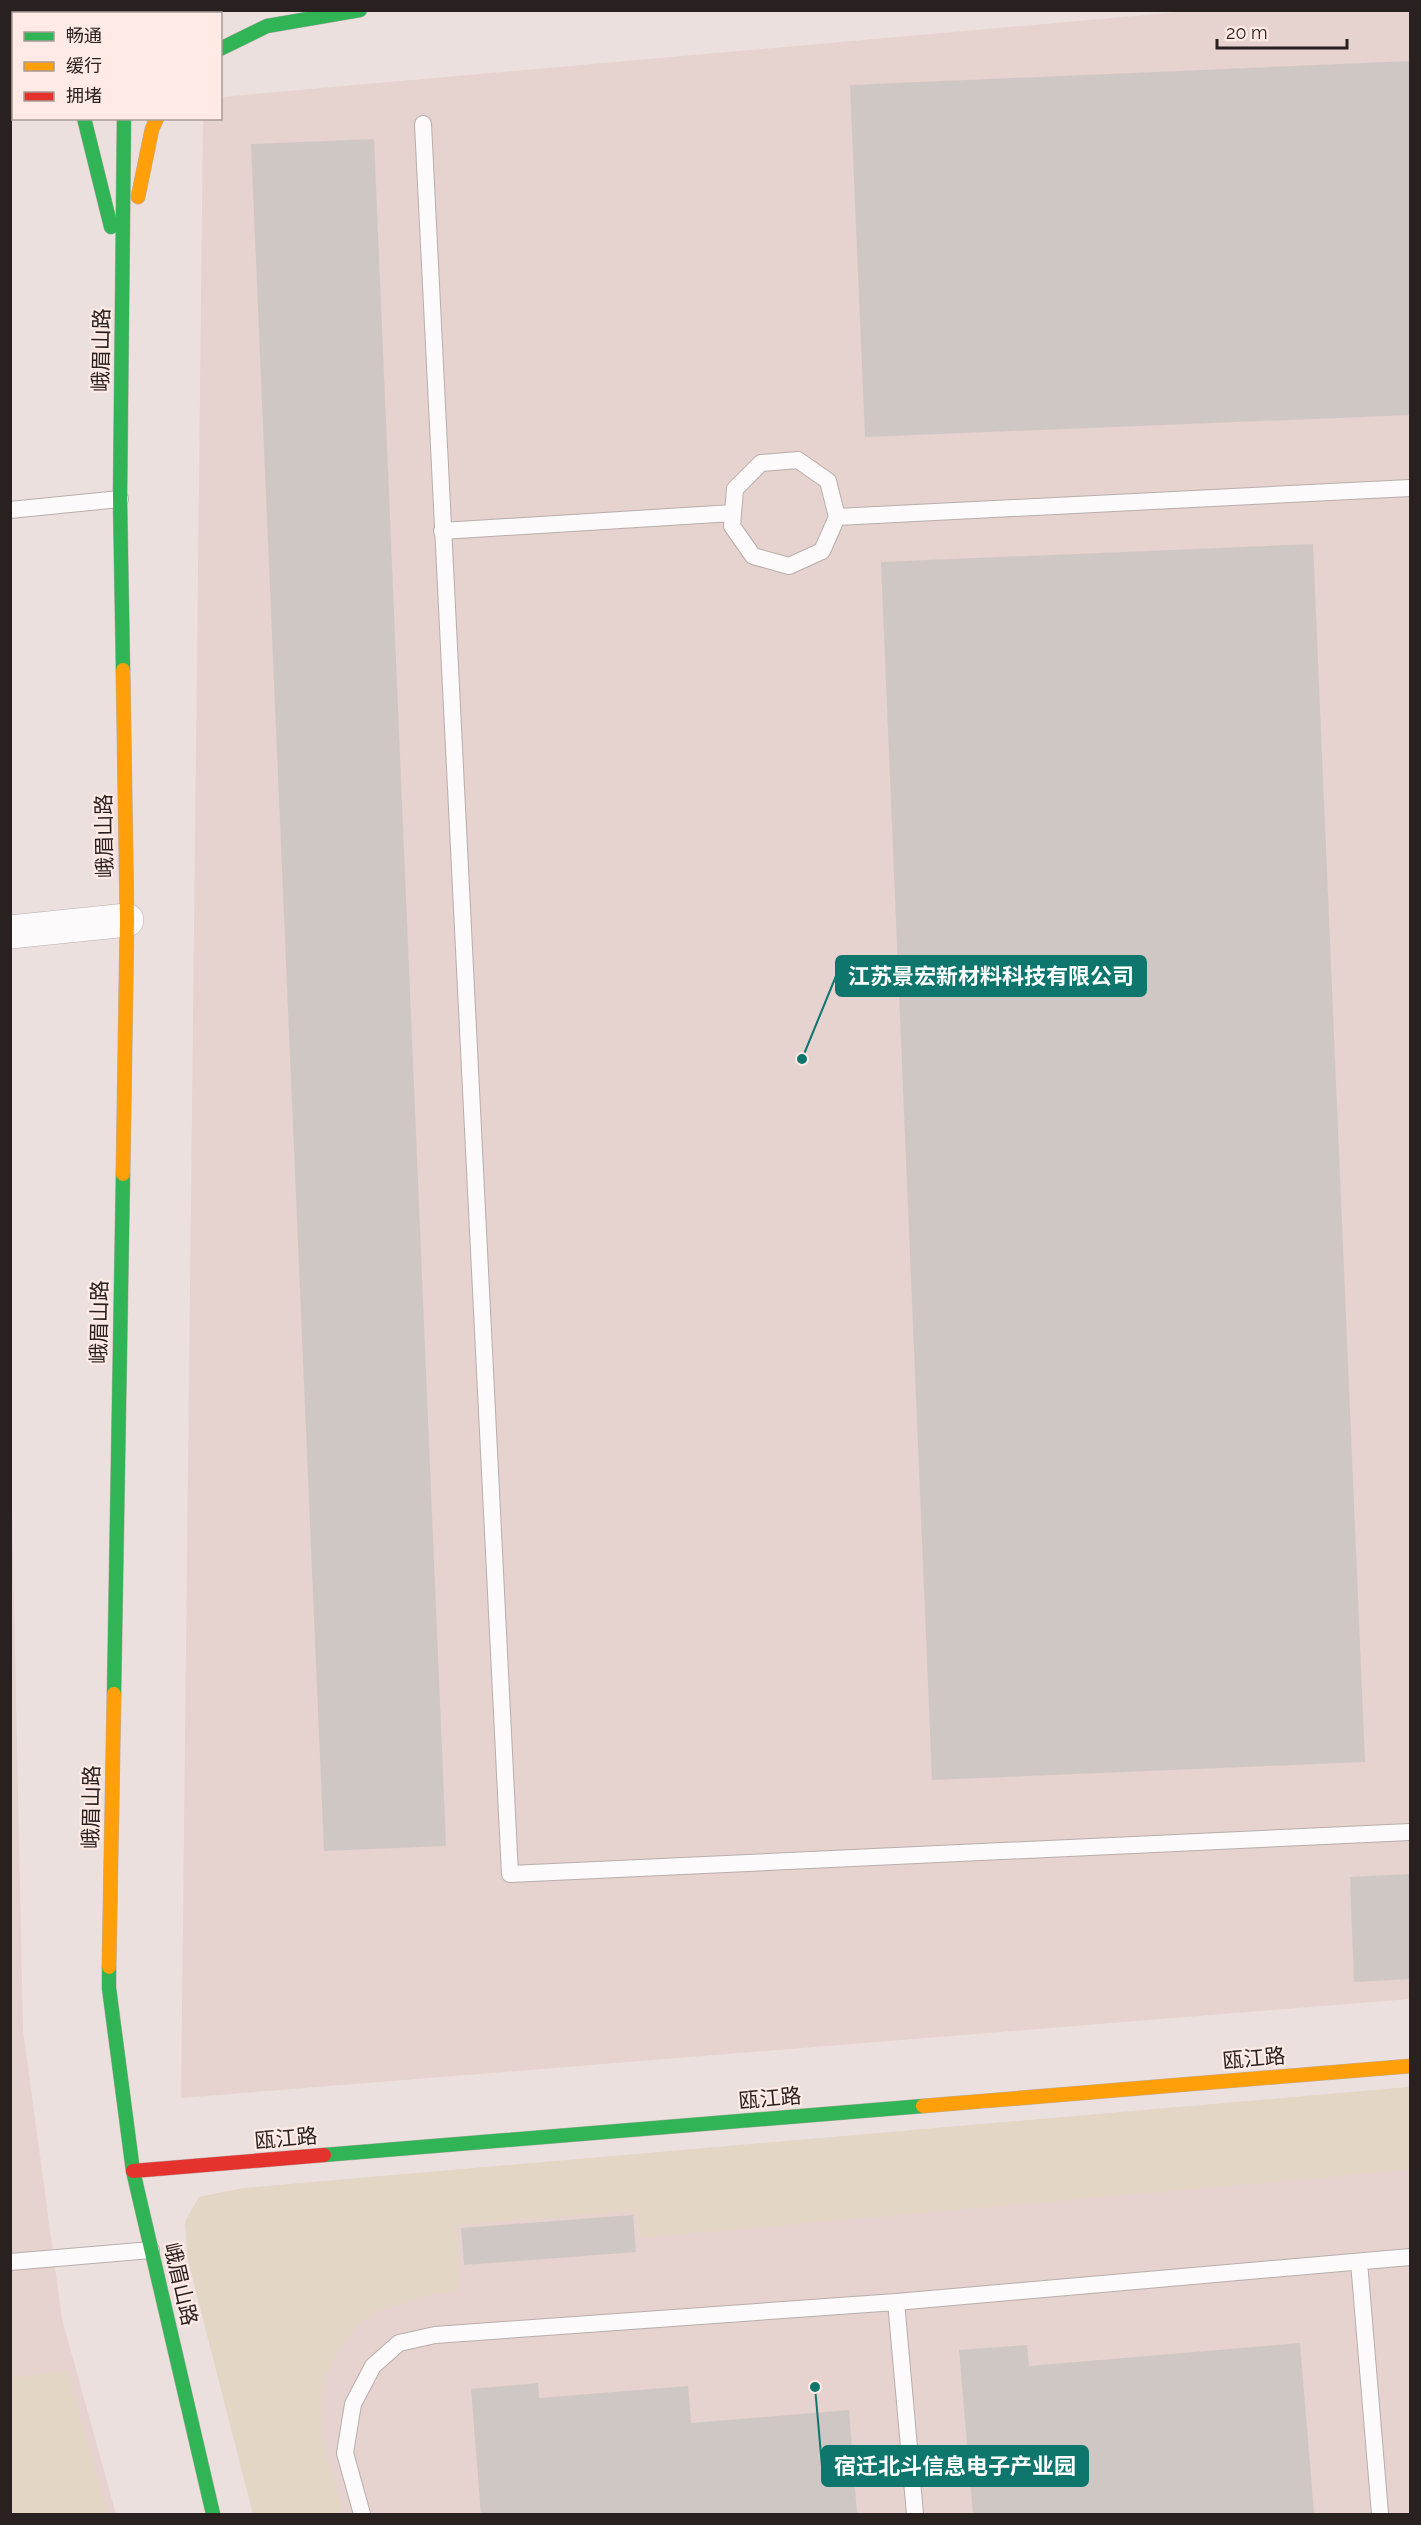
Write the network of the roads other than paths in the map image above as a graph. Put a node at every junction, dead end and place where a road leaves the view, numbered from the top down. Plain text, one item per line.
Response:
1 (360, 10) edge
2 (222, 49) edge
3 (84, 120) edge
4 (124, 120) edge
5 (156, 120) edge
6 (423, 124) dead end
7 (122, 276) junction
8 (1410, 488) edge
9 (120, 499) junction
10 (10, 510) edge
11 (734, 513) junction
12 (837, 517) junction
13 (442, 531) junction
14 (127, 920) junction
15 (10, 932) edge
16 (1410, 1832) edge
17 (1410, 2066) edge
18 (133, 2171) junction
19 (152, 2250) junction
20 (1410, 2257) edge
21 (10, 2262) edge
22 (1359, 2262) junction
23 (896, 2302) junction
24 (213, 2514) edge
25 (362, 2514) edge
26 (915, 2514) edge
27 (1380, 2514) edge

1 - 2 street
3 - 7 street
4 - 7 street, 峨眉山路
5 - 7 street
6 - 13 lane
7 - 9 street, 峨眉山路
8 - 12 lane
9 - 10 lane
9 - 14 street, 峨眉山路
11 - 12 lane
11 - 12 lane
11 - 13 lane
13 - 16 lane
14 - 15 street
14 - 18 street, 峨眉山路
17 - 18 street, 瓯江路
18 - 19 street, 峨眉山路
19 - 21 lane
19 - 24 street, 峨眉山路
20 - 22 lane
22 - 23 lane
22 - 27 lane
23 - 25 lane
23 - 26 lane

